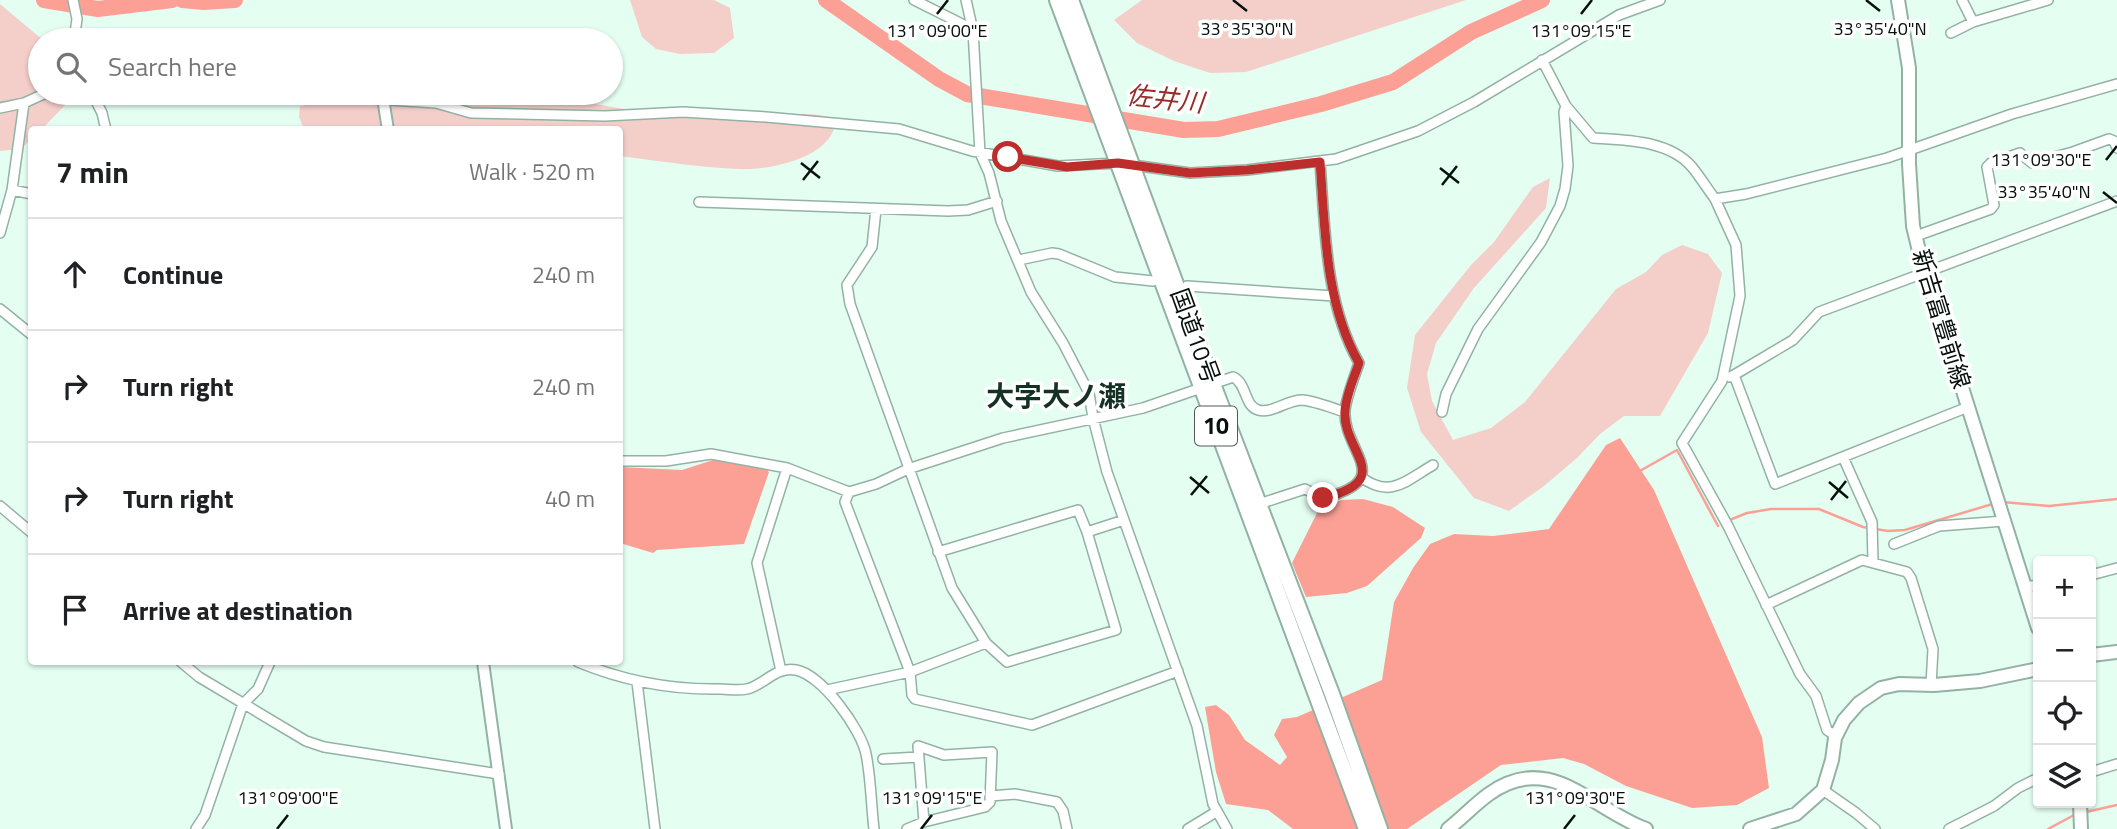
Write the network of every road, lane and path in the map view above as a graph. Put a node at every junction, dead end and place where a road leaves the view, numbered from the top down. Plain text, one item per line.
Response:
1 (74, 0) edge
2 (914, 0) edge
3 (966, 0) edge
4 (1057, 0) edge
5 (1071, 0) edge
6 (1660, 0) edge
7 (1962, 0) edge
8 (2048, 0) edge
9 (1902, 1) edge
10 (1973, 22) junction
11 (76, 28) edge
12 (972, 29) junction
13 (1951, 33) dead end
14 (1542, 60) junction
15 (1090, 67) junction
16 (2117, 84) edge
17 (28, 101) edge
18 (24, 103) junction
19 (98, 105) edge
20 (384, 105) edge
21 (443, 105) edge
22 (1566, 106) junction
23 (0, 108) edge
24 (105, 126) edge
25 (387, 126) edge
26 (2117, 148) edge
27 (1910, 149) junction
28 (980, 153) junction
29 (1119, 155) junction
30 (1320, 162) junction
31 (1134, 166) junction
32 (12, 190) junction
33 (28, 193) edge
34 (1715, 199) junction
35 (997, 201) junction
36 (2117, 201) edge
37 (699, 202) dead end
38 (876, 209) junction
39 (0, 233) edge
40 (1916, 236) junction
41 (1019, 260) junction
42 (1925, 272) junction
43 (1153, 281) dead end
44 (1187, 286) dead end
45 (1334, 296) junction
46 (0, 309) edge
47 (28, 332) edge
48 (1734, 375) junction
49 (1722, 381) junction
50 (1206, 386) junction
51 (1968, 407) junction
52 (1345, 412) junction
53 (1442, 412) dead end
54 (1093, 418) junction
55 (1843, 457) junction
56 (623, 461) edge
57 (1433, 465) dead end
58 (786, 468) junction
59 (908, 469) junction
60 (1361, 477) junction
61 (849, 492) junction
62 (1259, 504) junction
63 (0, 506) edge
64 (1124, 520) junction
65 (2004, 521) junction
66 (28, 530) edge
67 (1087, 533) junction
68 (1894, 544) dead end
69 (938, 552) junction
70 (1873, 561) junction
71 (2117, 568) edge
72 (2096, 574) edge
73 (2032, 586) edge
74 (1766, 606) junction
75 (2037, 619) edge
76 (986, 643) junction
77 (2117, 652) edge
78 (2096, 654) edge
79 (185, 665) edge
80 (269, 665) edge
81 (483, 665) edge
82 (587, 665) edge
83 (2033, 670) edge
84 (781, 671) junction
85 (1178, 671) junction
86 (909, 672) junction
87 (636, 682) junction
88 (1931, 685) junction
89 (827, 690) junction
90 (1325, 697) junction
91 (243, 704) junction
92 (1836, 736) junction
93 (919, 757) junction
94 (883, 759) dead end
95 (2117, 764) edge
96 (2096, 770) edge
97 (499, 774) junction
98 (2033, 780) edge
99 (1823, 790) junction
100 (990, 796) junction
101 (2080, 808) edge
102 (1216, 813) junction
103 (924, 822) junction
104 (196, 829) edge
105 (506, 829) edge
106 (655, 829) edge
107 (874, 829) edge
108 (907, 829) edge
109 (1067, 829) edge
110 (1188, 829) edge
111 (1227, 829) edge
112 (1366, 829) edge
113 (1380, 829) edge
114 (1448, 829) edge
115 (1646, 829) edge
116 (1750, 829) edge
117 (1875, 829) edge
118 (1949, 829) edge
119 (2081, 829) edge

1 - 11 street
2 - 12 street
3 - 12 street
4 - 15 highway, 国道10号 / 10
5 - 15 highway, 国道10号 / 10
6 - 14 street
7 - 10 street
8 - 10 street
9 - 27 main road, 新吉富豊前線
10 - 13 street
12 - 28 street
14 - 22 street
14 - 30 street
15 - 29 highway, 国道10号 / 10
16 - 27 street
17 - 18 street
18 - 23 street
18 - 32 street
19 - 24 street
20 - 25 street
21 - 28 street
22 - 34 street
22 - 53 street
26 - 40 street
27 - 34 street
27 - 40 main road, 新吉富豊前線
28 - 29 street
28 - 35 street
29 - 31 highway, 国道10号 / 10
29 - 50 highway, 国道10号 / 10
30 - 31 street
30 - 45 street
31 - 50 highway, 国道10号 / 10
32 - 33 street
32 - 39 street
34 - 49 street
35 - 38 street
35 - 41 street
36 - 42 street
37 - 38 street
38 - 59 street
40 - 42 main road, 新吉富豊前線
41 - 43 street
41 - 54 street
42 - 48 street
42 - 51 main road, 新吉富豊前線
44 - 45 street
45 - 52 street
46 - 47 street
48 - 49 street
48 - 55 street
49 - 74 street
50 - 52 street
50 - 54 street
50 - 62 highway, 国道10号 / 10
50 - 90 highway, 国道10号 / 10
51 - 55 street
51 - 65 main road, 新吉富豊前線
52 - 60 street
54 - 59 street
54 - 64 street
55 - 70 street
56 - 58 street
57 - 60 street
58 - 61 street
58 - 84 street
59 - 61 street
59 - 69 street
60 - 62 street
61 - 86 street
62 - 90 highway, 国道10号 / 10
63 - 66 street
64 - 67 street
64 - 85 street
65 - 68 street
65 - 73 main road, 新吉富豊前線
67 - 69 street
67 - 76 street
69 - 76 street
70 - 74 street
70 - 88 street
71 - 72 street
73 - 75 main road, 新吉富豊前線
74 - 92 street
76 - 86 street
77 - 78 main road
79 - 91 street
80 - 91 street
81 - 97 street
82 - 87 street
83 - 88 main road
84 - 87 street
84 - 89 street
85 - 86 street
85 - 102 street
86 - 89 street
87 - 106 street
88 - 92 main road
89 - 107 street
90 - 112 highway, 国道10号 / 10
90 - 113 highway, 国道10号 / 10
91 - 97 street
91 - 104 street
92 - 99 main road
93 - 94 street
93 - 100 street
93 - 103 street
95 - 96 street
97 - 105 street
98 - 118 street
99 - 116 main road
99 - 117 street
100 - 103 street
100 - 109 street
101 - 119 main road
102 - 110 street
102 - 111 street
103 - 108 street
114 - 115 main road

